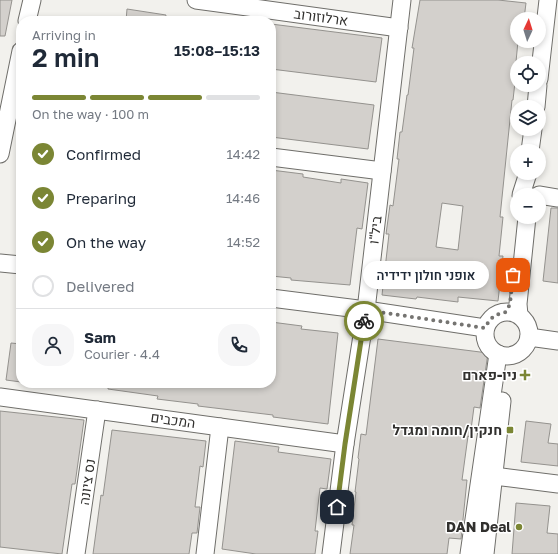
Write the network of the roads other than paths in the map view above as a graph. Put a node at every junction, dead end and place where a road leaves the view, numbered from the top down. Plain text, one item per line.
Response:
1 (32, 0) edge
2 (196, 0) edge
3 (402, 0) edge
4 (548, 0) edge
5 (29, 16) edge
6 (399, 28) junction
7 (542, 56) edge
8 (16, 71) edge
9 (3, 122) edge
10 (0, 154) edge
11 (276, 158) edge
12 (382, 171) junction
13 (546, 197) edge
14 (558, 198) edge
15 (518, 224) edge
16 (526, 224) edge
17 (0, 263) edge
18 (16, 265) edge
19 (276, 299) edge
20 (366, 310) junction
21 (512, 313) junction
22 (485, 328) junction
23 (529, 337) junction
24 (558, 341) edge
25 (503, 355) junction
26 (0, 397) edge
27 (97, 410) junction
28 (220, 427) junction
29 (345, 444) junction
30 (494, 476) junction
31 (558, 484) edge
32 (76, 554) edge
33 (205, 554) edge
34 (331, 554) edge
35 (469, 554) edge
36 (485, 554) edge

1 - 5 street
2 - 6 street, ארלוזורוב
3 - 6 street, ביל"ו
4 - 7 street
6 - 12 street, ביל"ו
8 - 9 street
9 - 10 street
11 - 12 street
12 - 20 street, ביל"ו
13 - 14 street
15 - 21 street
16 - 21 street
17 - 18 street
19 - 20 street
20 - 22 street
20 - 29 street, ביל"ו
21 - 22 street
21 - 23 street
22 - 25 street
23 - 24 street
23 - 25 street
25 - 30 street
25 - 35 street
26 - 27 street, המכבים
27 - 28 street, המכבים
27 - 32 street, נס ציונה
28 - 29 street, המכבים
28 - 33 street
29 - 34 street, ביל"ו
30 - 31 street
30 - 36 street

